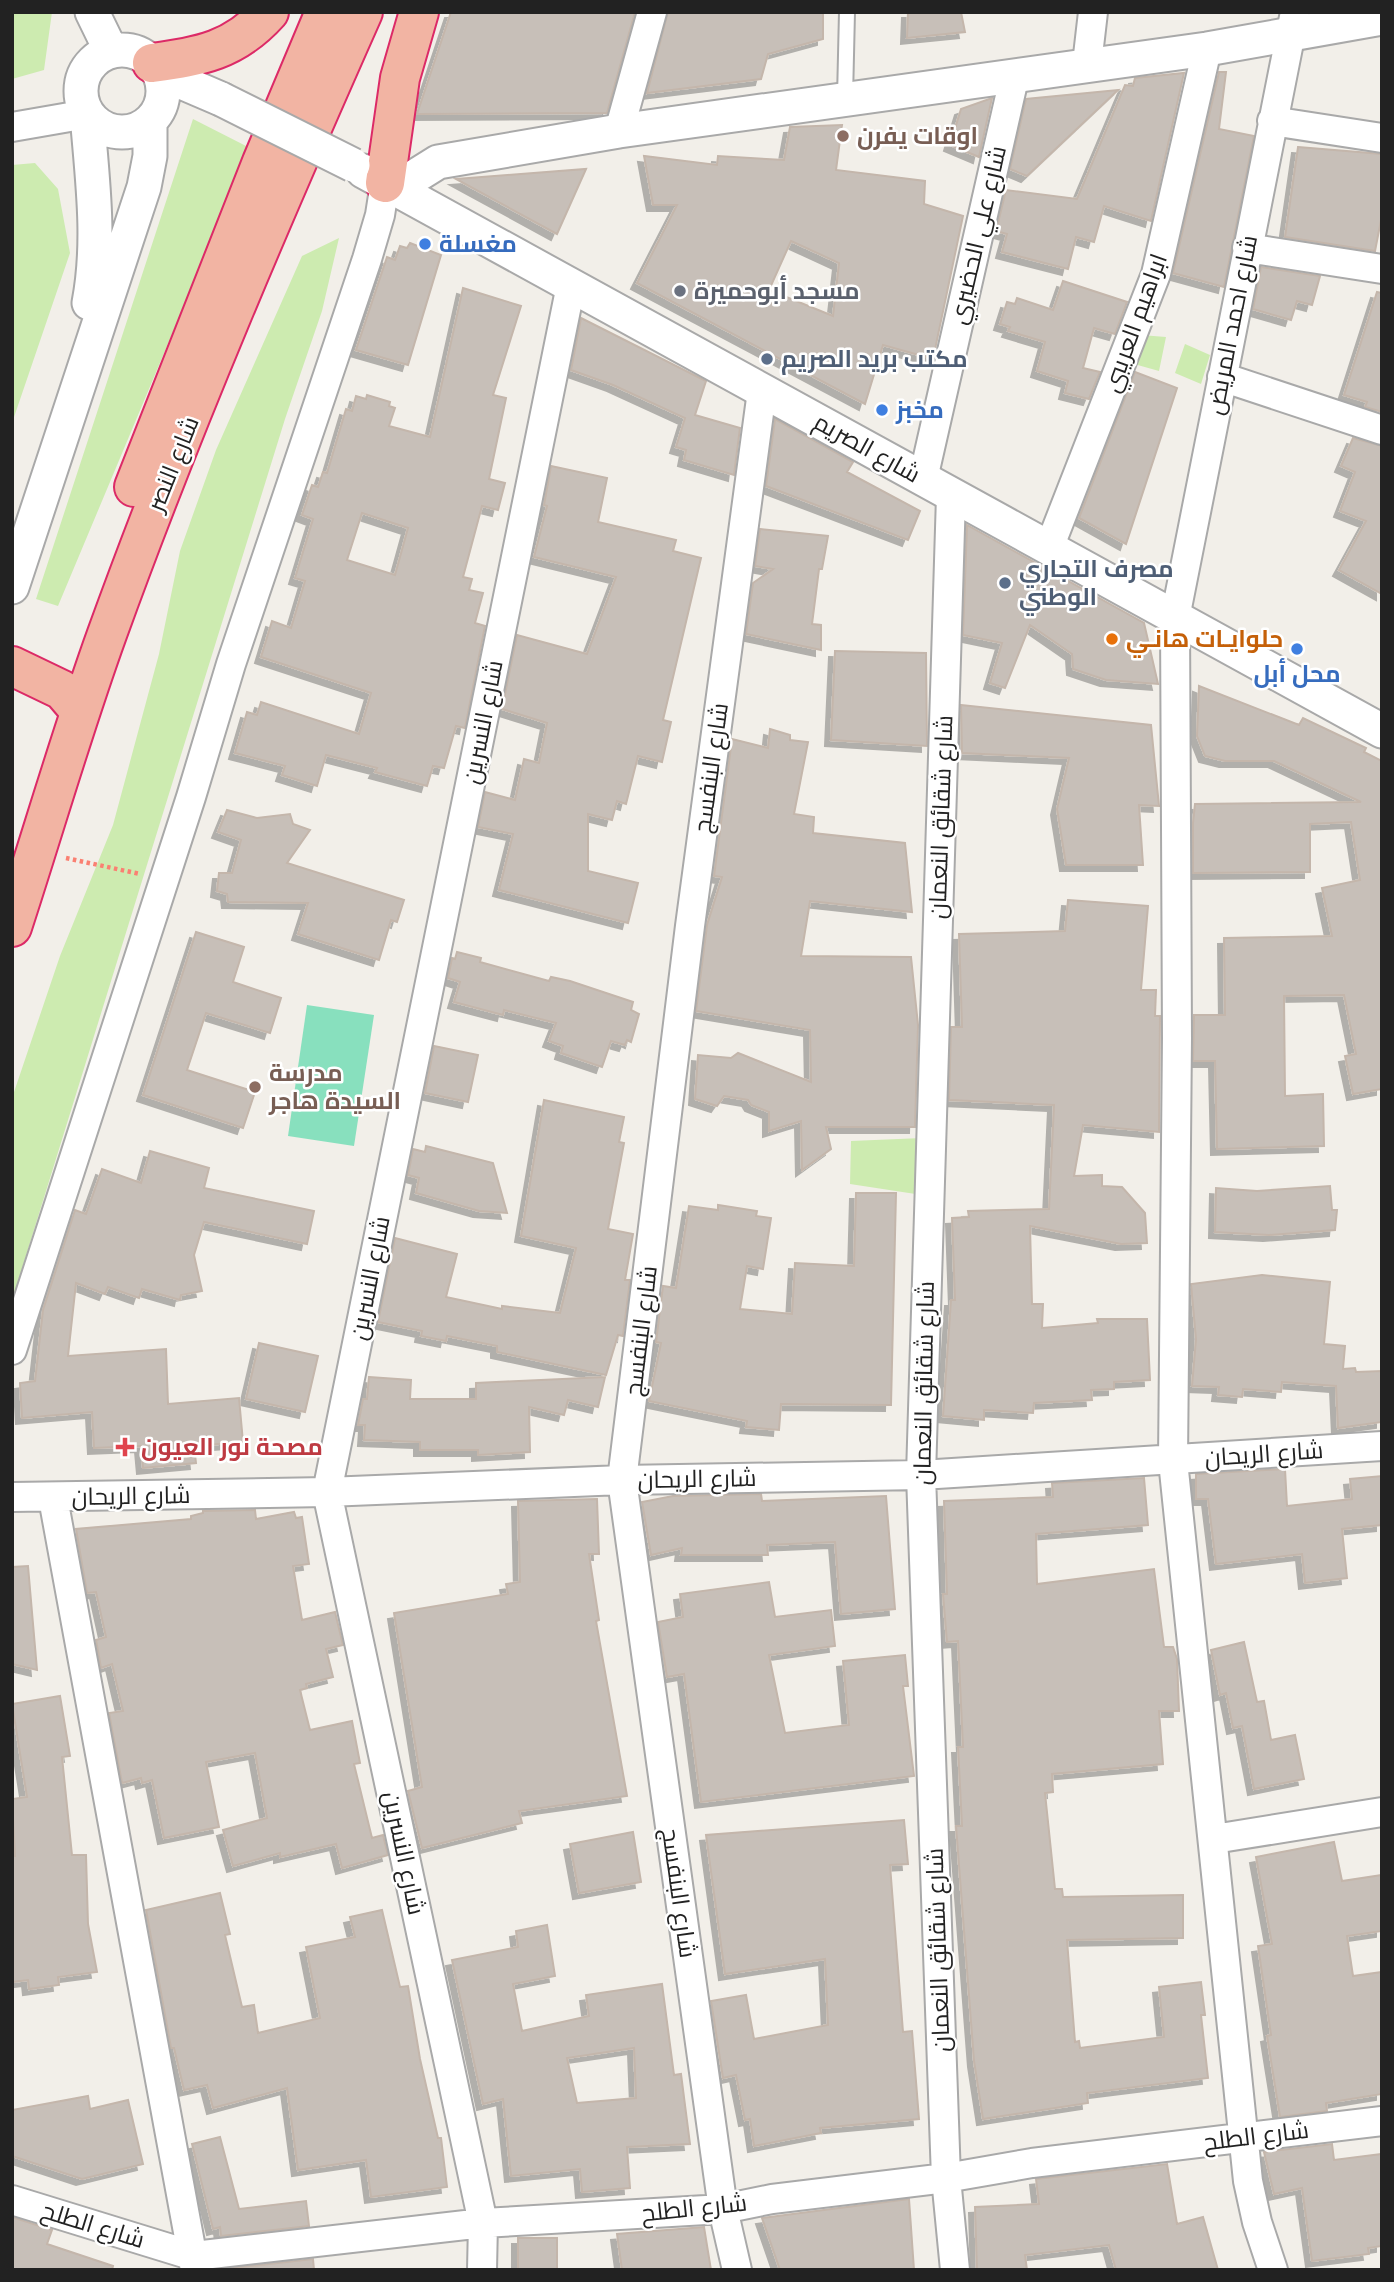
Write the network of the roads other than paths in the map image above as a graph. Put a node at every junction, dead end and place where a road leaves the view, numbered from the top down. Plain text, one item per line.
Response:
1 (92, 12) edge
2 (269, 12) edge
3 (325, 12) edge
4 (363, 12) edge
5 (419, 12) edge
6 (652, 12) edge
7 (847, 12) edge
8 (1093, 12) edge
9 (1382, 18) edge
10 (1292, 22) edge
11 (1207, 49) junction
12 (111, 51) junction
13 (1087, 64) junction
14 (155, 68) junction
15 (1015, 74) junction
16 (845, 98) junction
17 (221, 99) junction
18 (155, 113) junction
19 (87, 114) junction
20 (1272, 121) junction
21 (12, 127) edge
22 (619, 131) junction
23 (1382, 138) edge
24 (381, 181) junction
25 (1247, 248) junction
26 (1382, 269) edge
27 (571, 285) junction
28 (1222, 377) junction
29 (762, 391) junction
30 (1382, 430) edge
31 (923, 479) junction
32 (951, 496) junction
33 (12, 525) edge
34 (1049, 548) junction
35 (12, 587) edge
36 (1175, 618) junction
37 (12, 666) edge
38 (71, 700) junction
39 (1382, 731) edge
40 (24, 848) edge
41 (12, 927) edge
42 (12, 1350) edge
43 (1382, 1446) edge
44 (1173, 1461) junction
45 (921, 1475) junction
46 (622, 1480) junction
47 (327, 1492) junction
48 (12, 1497) edge
49 (53, 1498) junction
50 (1382, 1812) edge
51 (1214, 1839) junction
52 (1382, 2121) edge
53 (1244, 2136) junction
54 (946, 2178) junction
55 (12, 2200) edge
56 (723, 2208) junction
57 (483, 2223) junction
58 (194, 2263) edge
59 (482, 2270) edge
60 (737, 2270) edge
61 (955, 2270) edge
62 (1273, 2270) edge

1 - 12 street
2 - 14 highway
3 - 38 highway, شارع النصر
4 - 38 highway, شارع النصر
5 - 24 highway
6 - 22 street
7 - 16 lane
8 - 13 street
9 - 10 street
10 - 11 street
10 - 20 street, شارع احمد المريض
11 - 13 street
11 - 34 street, ابراهيم العريبي
12 - 14 street
12 - 19 street
13 - 15 street
14 - 17 street, شارع الصريم
14 - 18 street
15 - 16 street
15 - 31 street, شارع علي الحضيري
16 - 22 street
17 - 18 street
17 - 24 street, شارع الصريم, bridge
18 - 19 street
18 - 35 street
19 - 21 street
19 - 33 street
20 - 23 street
20 - 25 street, شارع احمد المريض
22 - 24 street
24 - 27 street, شارع الصريم
24 - 42 street
25 - 26 street
25 - 28 street, شارع احمد المريض
27 - 29 street, شارع الصريم
27 - 47 street, شارع النسرين
28 - 30 street
28 - 36 street, شارع احمد المريض
29 - 31 street, شارع الصريم
29 - 46 street, شارع البنفسج
31 - 32 street, شارع الصريم
32 - 34 street, شارع الصريم
32 - 45 street, شارع شقائق النعمان
34 - 36 street, شارع الصريم
36 - 39 street, شارع الصريم
36 - 44 street, شارع احمد المريض
37 - 38 highway
38 - 40 highway, شارع النصر
40 - 41 highway, شارع النصر
43 - 44 street, شارع الريحان
44 - 45 street, شارع الريحان
44 - 51 street, شارع احمد المريض
45 - 46 street, شارع الريحان
45 - 54 street, شارع شقائق النعمان
46 - 47 street, شارع الريحان
46 - 56 street, شارع البنفسج
47 - 49 street, شارع الريحان
47 - 57 street, شارع النسرين
48 - 49 street, شارع الريحان
49 - 58 street
50 - 51 street
51 - 53 street, شارع احمد المريض
52 - 53 street, شارع الطلح
53 - 54 street, شارع الطلح
53 - 62 street, شارع احمد المريض
54 - 56 street, شارع الطلح
54 - 61 street, شارع شقائق النعمان
55 - 58 street, شارع الطلح
56 - 57 street, شارع الطلح
56 - 60 street, شارع البنفسج
57 - 58 street, شارع الطلح
57 - 59 street, شارع النسرين

